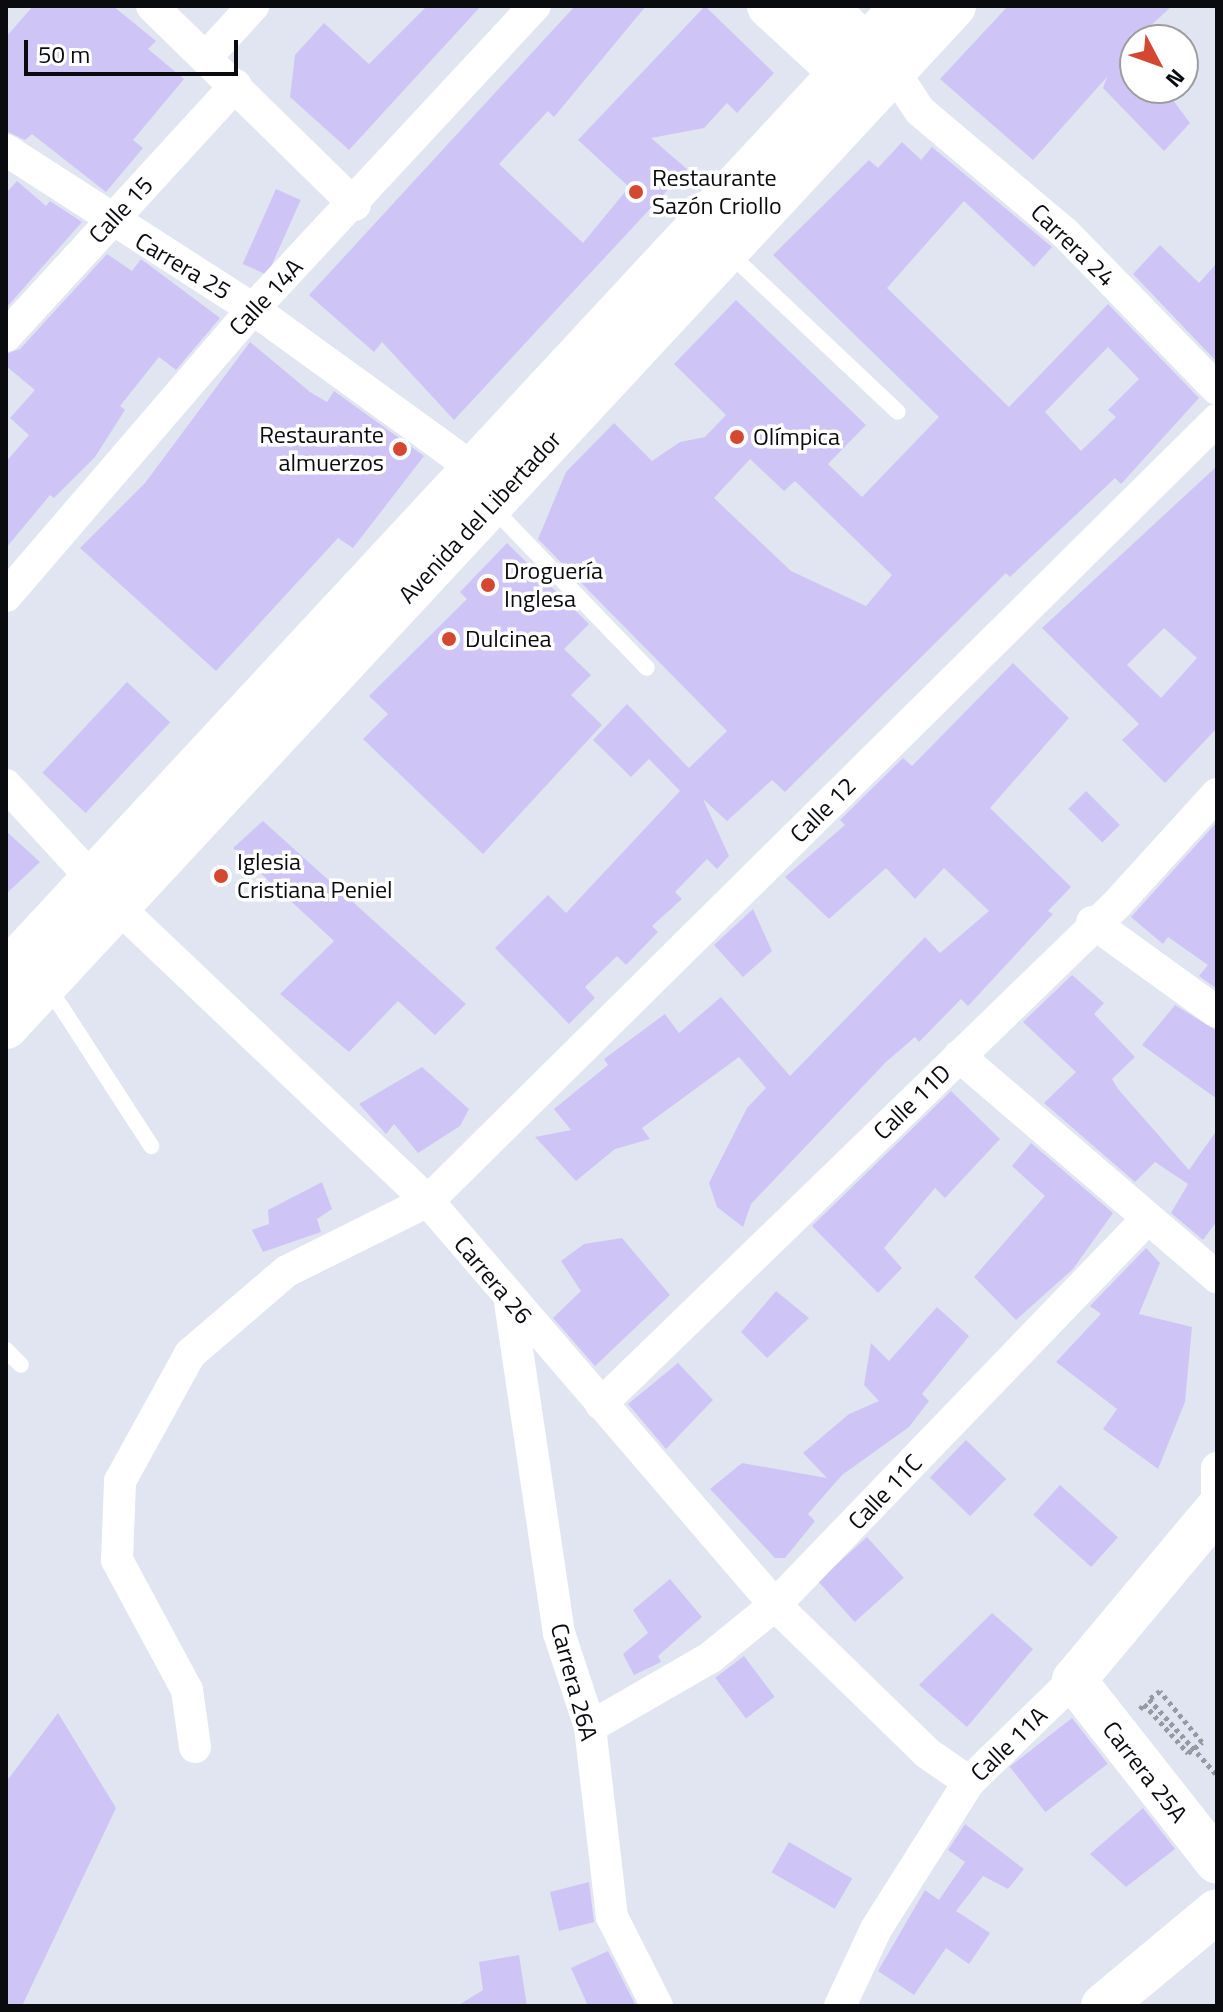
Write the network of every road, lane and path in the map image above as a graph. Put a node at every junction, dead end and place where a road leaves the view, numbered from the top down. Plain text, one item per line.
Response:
1 (152, 6) edge
2 (253, 6) edge
3 (535, 6) edge
4 (769, 6) edge
5 (824, 6) edge
6 (903, 6) edge
7 (954, 6) edge
8 (208, 55) junction
9 (868, 72) junction
10 (236, 85) junction
11 (6, 150) edge
12 (355, 205) junction
13 (110, 222) junction
14 (727, 251) junction
15 (253, 309) junction
16 (6, 336) edge
17 (1217, 389) edge
18 (898, 412) dead end
19 (1217, 420) edge
20 (482, 487) junction
21 (6, 596) edge
22 (647, 668) dead end
23 (6, 785) edge
24 (1217, 794) edge
25 (105, 893) junction
26 (1092, 922) junction
27 (26, 978) edge
28 (1217, 1012) edge
29 (6, 1027) edge
30 (959, 1056) junction
31 (151, 1146) dead end
32 (428, 1201) junction
33 (1148, 1218) junction
34 (1217, 1277) edge
35 (510, 1302) junction
36 (6, 1350) edge
37 (21, 1365) dead end
38 (601, 1404) junction
39 (1217, 1468) edge
40 (1217, 1491) edge
41 (1217, 1509) edge
42 (775, 1605) junction
43 (1074, 1680) junction
44 (590, 1727) junction
45 (195, 1747) dead end
46 (1183, 1758) dead end
47 (1217, 1775) edge
48 (969, 1782) junction
49 (1217, 1862) edge
50 (1217, 1911) edge
51 (657, 2006) edge
52 (840, 2006) edge
53 (1103, 2006) edge

1 - 8 street
2 - 8 street
3 - 12 street, Calle 14A
4 - 9 main road
5 - 9 main road
6 - 9 main road, Avenida del Libertador
7 - 9 main road, Avenida del Libertador
8 - 10 street
9 - 14 main road, Avenida del Libertador
9 - 17 street, Carrera 24
9 - 20 main road, Avenida del Libertador
10 - 12 street
10 - 13 street, Calle 15
11 - 13 street, Carrera 25
12 - 15 street, Calle 14A
13 - 15 street, Carrera 25
13 - 16 street, Calle 15
14 - 18 lane
14 - 20 main road, Avenida del Libertador
15 - 20 street, Carrera 25
15 - 21 street, Calle 14A
19 - 32 street, Calle 12
20 - 22 lane
20 - 25 main road, Avenida del Libertador
23 - 25 street, Carrera 26
24 - 26 street, Calle 11D
25 - 27 main road, Avenida del Libertador
25 - 32 street, Carrera 26
26 - 28 street
26 - 30 street, Calle 11D
27 - 29 main road, Avenida del Libertador
27 - 31 lane
30 - 33 street
30 - 38 street, Calle 11D
32 - 35 street, Carrera 26
32 - 45 street, Calle 12
33 - 34 street
33 - 42 street, Calle 11C
35 - 38 street, Carrera 26
35 - 44 street, Carrera 26A
36 - 37 lane
38 - 42 street, Carrera 26
39 - 40 street
41 - 43 main road, Calle 11A
42 - 44 street, Calle 11C
42 - 48 street, Carrera 26
43 - 48 street, Calle 11A
43 - 49 main road, Carrera 25A
44 - 51 street, Carrera 26A
46 - 47 path
48 - 52 street, Calle 11A
50 - 53 main road

